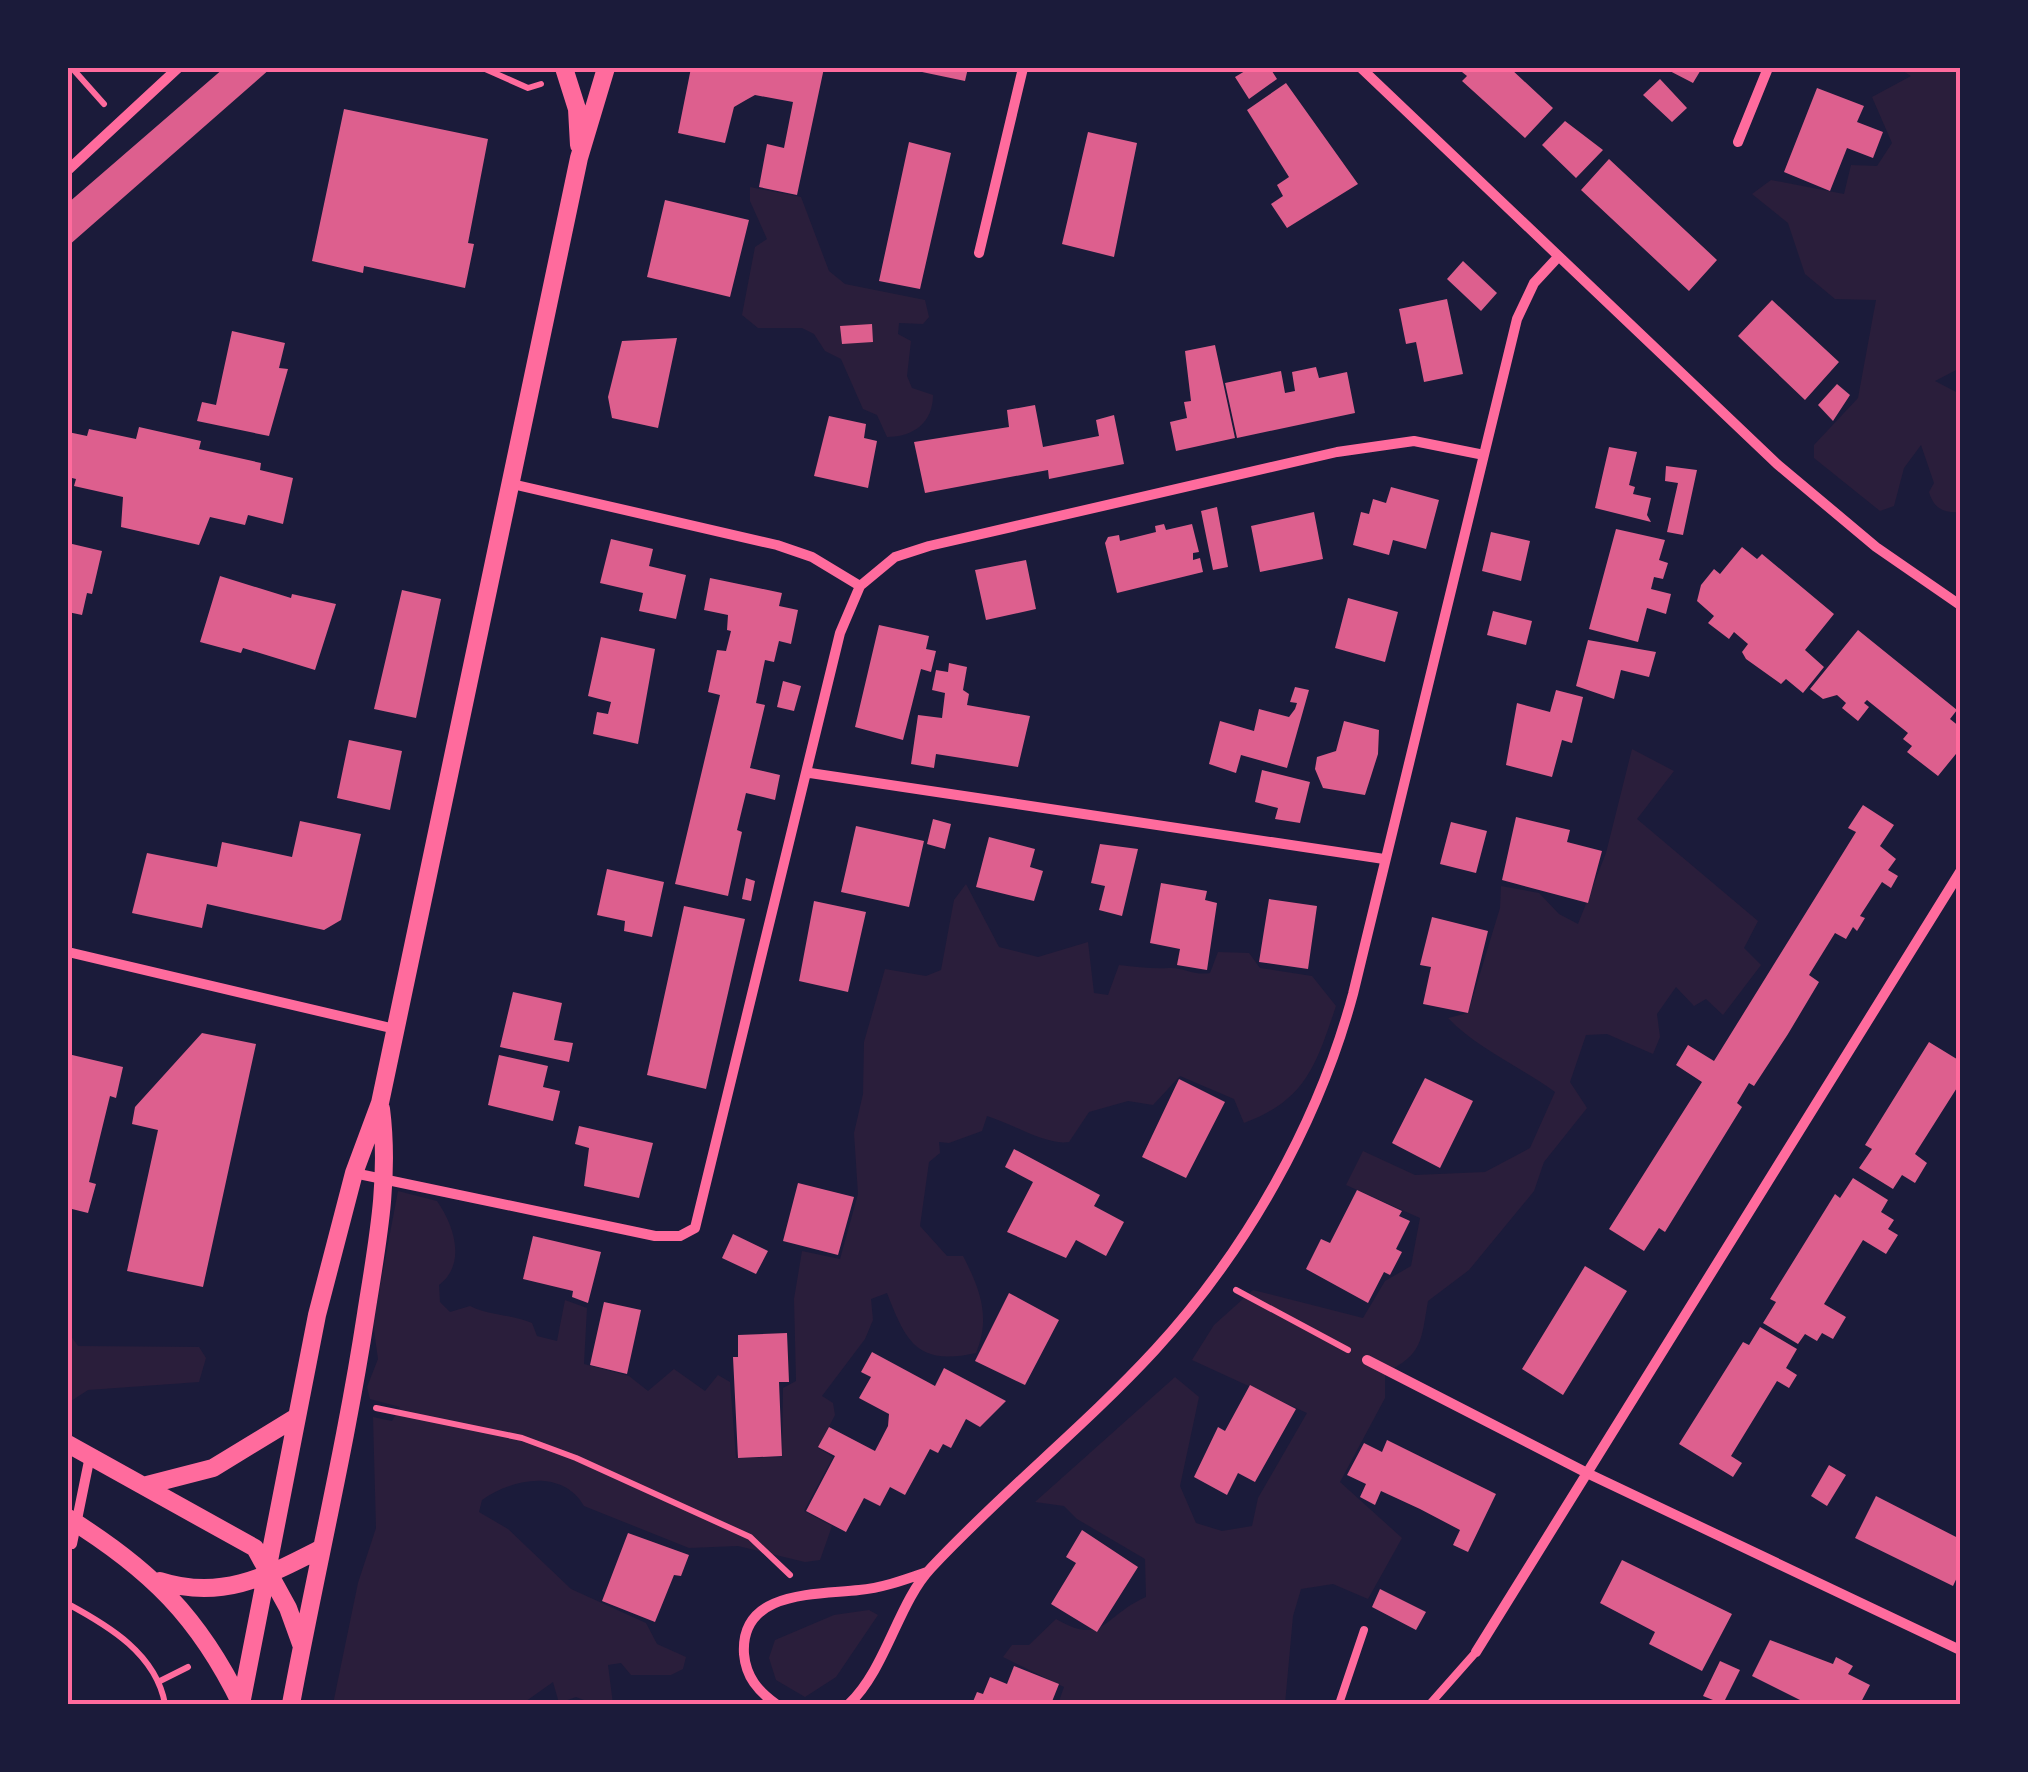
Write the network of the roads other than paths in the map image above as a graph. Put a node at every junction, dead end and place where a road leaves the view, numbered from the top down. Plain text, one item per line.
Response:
1 (178, 68) edge
2 (564, 68) edge
3 (606, 68) edge
4 (1023, 68) edge
5 (1361, 68) edge
6 (1768, 68) edge
7 (1738, 142) dead end
8 (579, 158) junction
9 (68, 170) edge
10 (979, 253) dead end
11 (1558, 257) junction
12 (1484, 455) junction
13 (512, 484) junction
14 (860, 586) junction
15 (1960, 605) edge
16 (810, 773) junction
17 (1384, 859) junction
18 (1960, 872) edge
19 (68, 952) edge
20 (395, 1029) junction
21 (382, 1094) junction
22 (354, 1173) junction
23 (386, 1179) junction
24 (1367, 1360) road end
25 (296, 1418) junction
26 (68, 1444) edge
27 (90, 1456) junction
28 (1590, 1474) junction
29 (147, 1486) junction
30 (72, 1521) edge
31 (72, 1544) dead end
32 (322, 1548) junction
33 (928, 1572) junction
34 (268, 1574) junction
35 (155, 1579) junction
36 (1364, 1630) dead end
37 (302, 1644) junction
38 (1960, 1650) edge
39 (1476, 1652) joint
40 (241, 1704) edge
41 (291, 1704) edge
42 (776, 1704) edge
43 (849, 1704) edge
44 (1339, 1704) edge
45 (1430, 1704) edge

1 - 9 street
2 - 8 street
3 - 8 street
4 - 10 street
5 - 11 street
6 - 7 street
8 - 13 street
11 - 12 street
11 - 15 street
12 - 14 street
12 - 17 street
13 - 14 street
13 - 20 street
14 - 16 street
16 - 17 street
16 - 23 street
17 - 33 street
18 - 28 street
19 - 20 street
20 - 21 street
21 - 22 street
21 - 23 street
22 - 23 street
22 - 25 street
23 - 32 street
24 - 28 street
25 - 29 street
25 - 34 street
26 - 27 street
27 - 29 street
27 - 30 street
28 - 38 street
28 - 39 street
29 - 34 street
30 - 31 street
30 - 35 street
32 - 34 street
32 - 37 street
33 - 42 street
33 - 43 street
34 - 35 street
34 - 37 street
34 - 40 street
35 - 40 street
36 - 44 lane
37 - 41 street
39 - 45 lane

